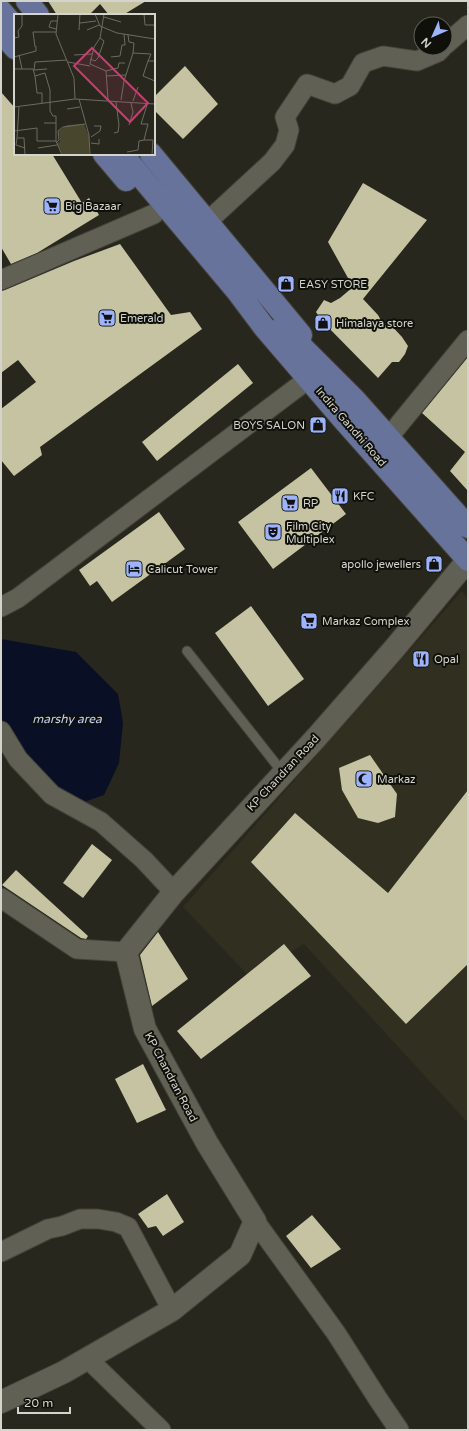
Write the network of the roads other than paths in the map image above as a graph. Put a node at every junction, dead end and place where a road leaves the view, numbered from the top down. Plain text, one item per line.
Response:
1 (27, 1) edge
2 (1, 11) edge
3 (37, 14) edge
4 (468, 25) edge
5 (14, 27) edge
6 (1, 32) edge
7 (453, 38) edge
8 (14, 47) edge
9 (429, 56) edge
10 (105, 155) edge
11 (123, 155) edge
12 (153, 155) edge
13 (154, 214) junction
14 (207, 222) junction
15 (1, 280) edge
16 (237, 291) junction
17 (468, 340) edge
18 (299, 386) junction
19 (355, 400) junction
20 (342, 418) junction
21 (388, 438) junction
22 (468, 527) edge
23 (468, 560) edge
24 (1, 607) edge
25 (187, 651) dead end
26 (1, 731) edge
27 (283, 773) junction
28 (174, 892) junction
29 (1, 898) edge
30 (126, 952) junction
31 (255, 1221) junction
32 (1, 1252) edge
33 (172, 1310) junction
34 (88, 1358) junction
35 (1, 1402) edge
36 (161, 1430) edge
37 (399, 1430) edge

1 - 3 main road
2 - 5 main road
4 - 7 street
6 - 8 main road
9 - 14 street
10 - 13 main road
11 - 16 main road, Indira Gandhi Road
12 - 14 main road
13 - 15 street
13 - 18 main road
14 - 19 main road
16 - 19 main road, Indira Gandhi Road
16 - 20 main road, Indira Gandhi Road
17 - 21 street
18 - 20 main road
18 - 24 street
19 - 21 main road, Indira Gandhi Road
20 - 23 main road, Indira Gandhi Road
21 - 22 main road, Indira Gandhi Road
23 - 27 street, KP Chandran Road
25 - 27 lane
26 - 28 street
27 - 28 street, KP Chandran Road
28 - 30 street, KP Chandran Road
29 - 30 street
30 - 31 street, KP Chandran Road
31 - 33 street
31 - 37 street
32 - 33 street
33 - 34 street
34 - 35 street
34 - 36 street

